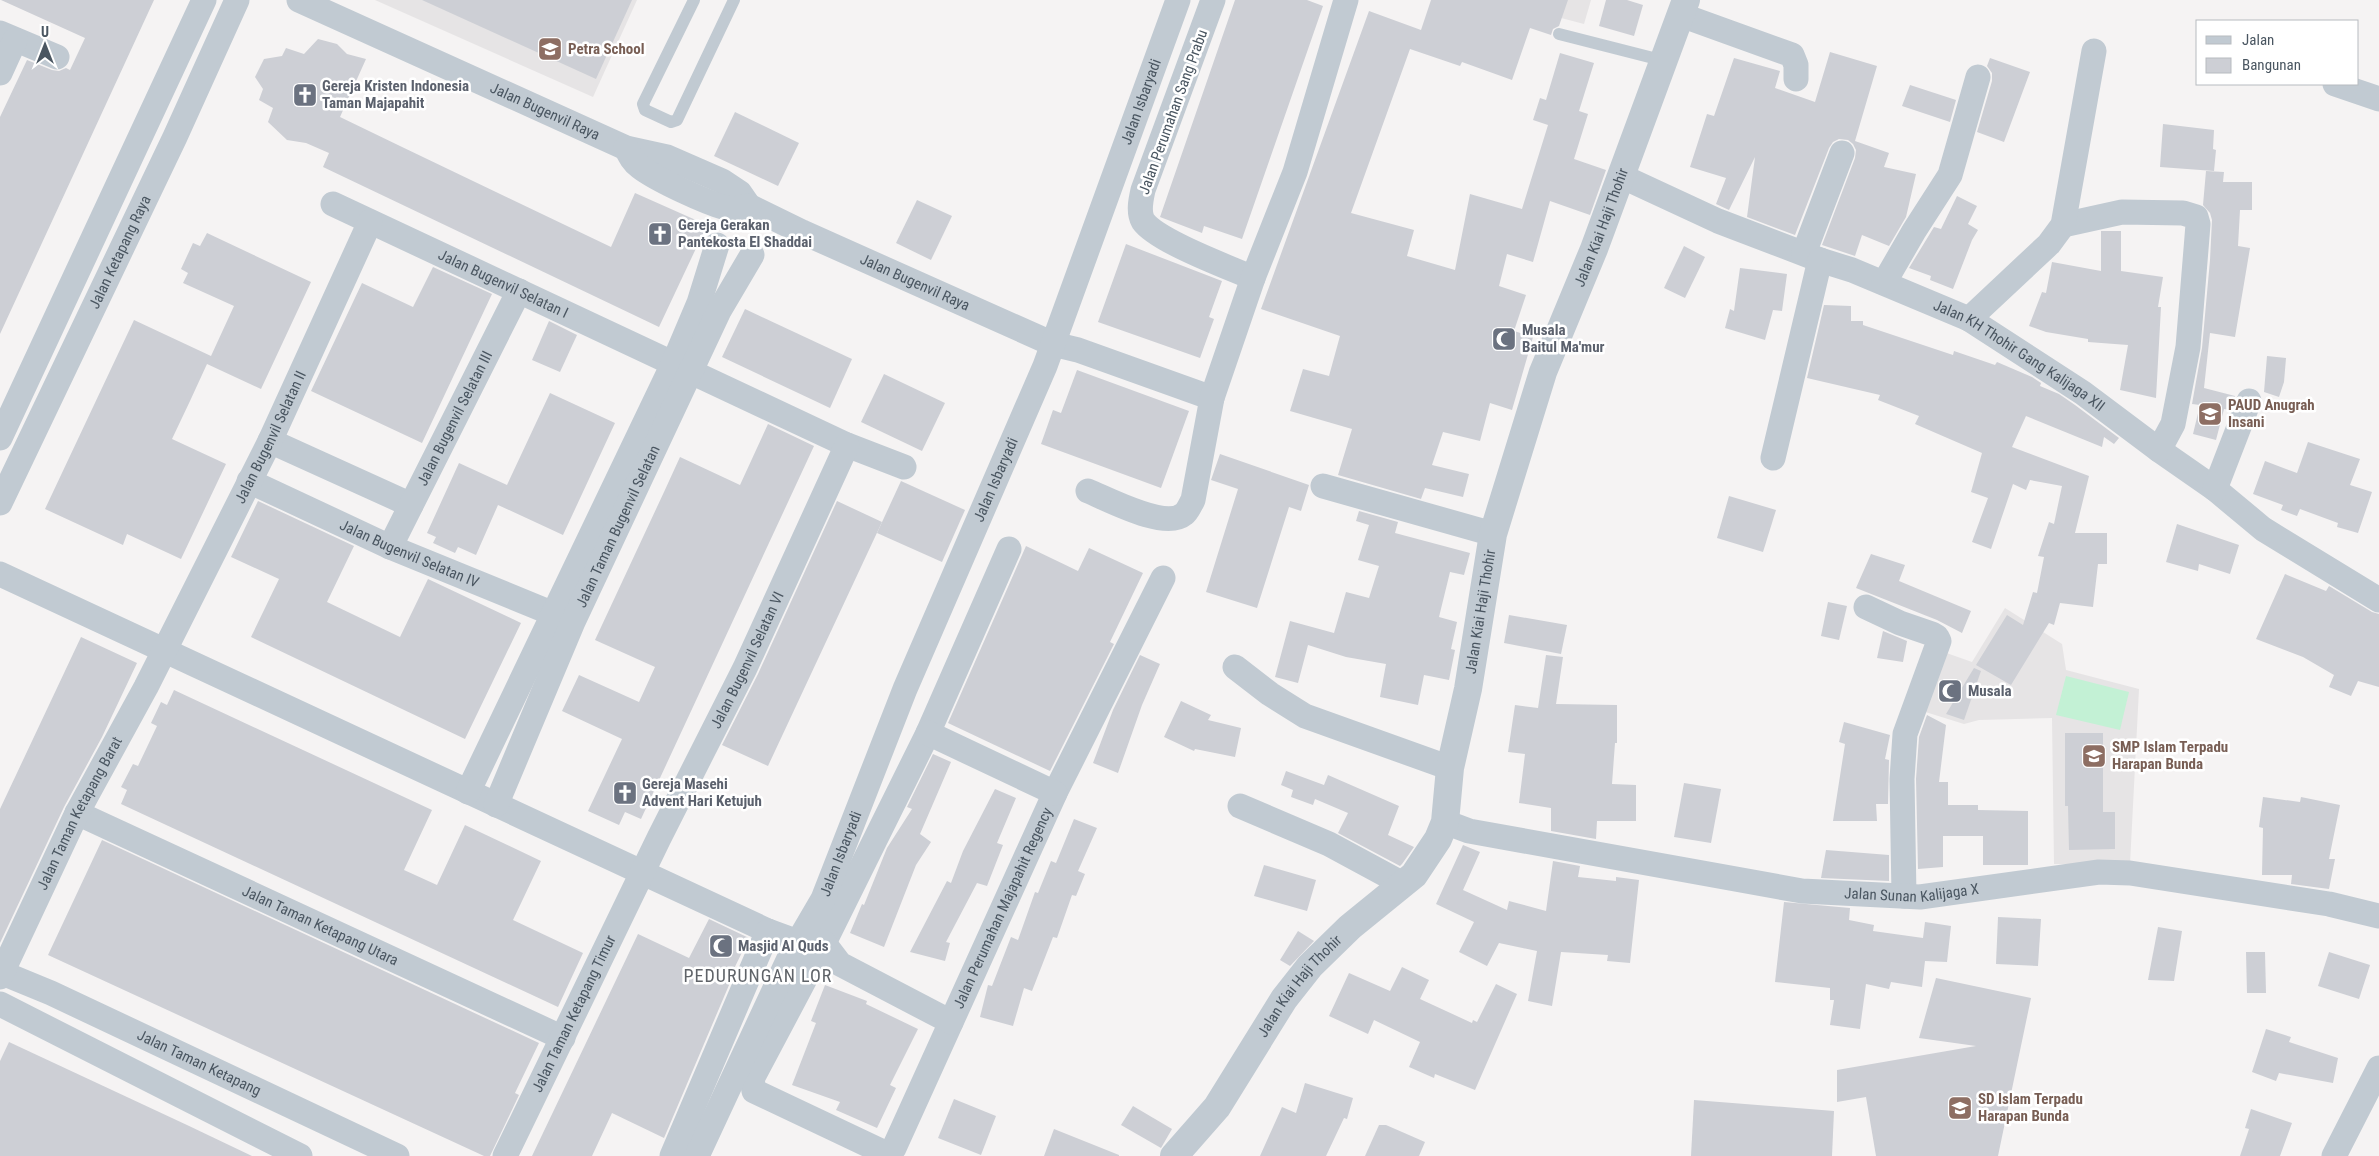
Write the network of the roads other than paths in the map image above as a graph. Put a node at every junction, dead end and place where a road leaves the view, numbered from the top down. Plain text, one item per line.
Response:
1 (204, 0) edge
2 (237, 0) edge
3 (299, 0) edge
4 (694, 0) edge
5 (734, 0) edge
6 (1178, 0) edge
7 (1214, 0) edge
8 (1344, 1) edge
9 (1684, 7) edge
10 (1559, 34) dead end
11 (8, 36) edge
12 (2094, 51) dead end
13 (57, 57) dead end
14 (1665, 61) junction
15 (0, 73) edge
16 (1978, 77) dead end
17 (1796, 79) dead end
18 (2338, 85) edge
19 (2379, 98) edge
20 (1842, 153) dead end
21 (1620, 176) junction
22 (333, 204) dead end
23 (370, 222) junction
24 (2063, 224) junction
25 (717, 244) dead end
26 (752, 255) dead end
27 (1812, 257) junction
28 (1253, 278) junction
29 (1884, 283) junction
30 (519, 290) junction
31 (1969, 319) junction
32 (1053, 344) junction
33 (683, 367) junction
34 (1212, 398) junction
35 (2249, 401) dead end
36 (0, 438) edge
37 (270, 441) junction
38 (847, 445) junction
39 (2158, 450) junction
40 (1773, 458) dead end
41 (904, 467) dead end
42 (249, 481) junction
43 (1323, 486) dead end
44 (3, 488) edge
45 (2214, 489) junction
46 (1088, 491) dead end
47 (411, 505) junction
48 (1493, 534) junction
49 (390, 547) junction
50 (1009, 549) dead end
51 (0, 574) edge
52 (1163, 578) dead end
53 (2379, 600) edge
54 (1866, 607) dead end
55 (562, 618) junction
56 (163, 650) junction
57 (1235, 667) dead end
58 (928, 733) junction
59 (1450, 768) junction
60 (468, 792) junction
61 (1055, 793) junction
62 (496, 805) junction
63 (1240, 806) dead end
64 (77, 813) junction
65 (1445, 822) junction
66 (643, 873) junction
67 (1403, 884) junction
68 (1904, 896) junction
69 (2379, 916) edge
70 (768, 931) junction
71 (806, 947) junction
72 (1, 974) edge
73 (0, 1004) edge
74 (951, 1022) junction
75 (563, 1038) junction
76 (2379, 1068) edge
77 (224, 1075) junction
78 (269, 1096) junction
79 (208, 1109) junction
80 (253, 1132) junction
81 (300, 1156) edge
82 (397, 1156) edge
83 (505, 1156) edge
84 (672, 1156) edge
85 (697, 1156) edge
86 (1174, 1156) edge
87 (2334, 1156) edge

1 - 36 street, Jalan Ketapang Raya
2 - 44 street, Jalan Ketapang Raya
3 - 32 street, Jalan Bugenvil Raya
4 - 5 lane
6 - 32 street, Jalan Isbaryadi
7 - 28 street, Jalan Perumahan Sang Prabu
8 - 28 street
9 - 14 street, Jalan Kiai Haji Thohir
9 - 17 street
10 - 14 lane
11 - 13 street
11 - 15 street
12 - 24 street
14 - 21 street, Jalan Kiai Haji Thohir
16 - 29 street
18 - 19 street
20 - 27 street
21 - 27 street, Jalan KH Thohir Gang Kalijaga XII
21 - 48 street, Jalan Kiai Haji Thohir
22 - 23 street, Jalan Bugenvil Selatan I
23 - 30 street, Jalan Bugenvil Selatan I
23 - 37 street, Jalan Bugenvil Selatan II
24 - 31 street
24 - 39 street
25 - 33 street, Jalan Taman Bugenvil Selatan
26 - 33 street, Jalan Taman Bugenvil Selatan
27 - 29 street, Jalan KH Thohir Gang Kalijaga XII
27 - 40 street
28 - 34 street
29 - 31 street, Jalan KH Thohir Gang Kalijaga XII
30 - 33 street, Jalan Bugenvil Selatan I
30 - 47 street, Jalan Bugenvil Selatan III
31 - 39 street, Jalan KH Thohir Gang Kalijaga XII
32 - 34 street
32 - 71 street, Jalan Isbaryadi
33 - 38 street
33 - 55 street, Jalan Taman Bugenvil Selatan
34 - 46 street
35 - 45 street
37 - 42 street, Jalan Bugenvil Selatan II
37 - 47 street
38 - 41 street
38 - 66 street, Jalan Bugenvil Selatan VI
39 - 45 street, Jalan KH Thohir Gang Kalijaga XII
42 - 49 street, Jalan Bugenvil Selatan IV
42 - 56 street, Jalan Bugenvil Selatan II
43 - 48 street
45 - 53 street, Jalan KH Thohir Gang Kalijaga XII
47 - 49 street, Jalan Bugenvil Selatan III
48 - 59 street, Jalan Kiai Haji Thohir
49 - 55 street, Jalan Bugenvil Selatan IV
50 - 58 street, Jalan Perumahan Majapahit Regency
51 - 56 street
52 - 61 street, Jalan Perumahan Majapahit Regency
54 - 68 street
55 - 60 street, Jalan Taman Bugenvil Selatan
55 - 62 street, Jalan Taman Bugenvil Selatan
56 - 60 street
56 - 64 street, Jalan Taman Ketapang Barat
57 - 59 street
58 - 61 street, Jalan Perumahan Majapahit Regency
58 - 71 street, Jalan Perumahan Majapahit Regency
59 - 65 street, Jalan Kiai Haji Thohir
60 - 62 street
61 - 74 street, Jalan Perumahan Majapahit Regency
62 - 66 street
63 - 67 street
64 - 72 street, Jalan Taman Ketapang Barat
64 - 75 street, Jalan Taman Ketapang Utara
65 - 67 street, Jalan Kiai Haji Thohir
65 - 68 street, Jalan Sunan Kalijaga X
66 - 70 street
66 - 75 street, Jalan Taman Ketapang Timur
67 - 86 street, Jalan Kiai Haji Thohir
68 - 69 street, Jalan Sunan Kalijaga X
70 - 71 street
70 - 84 street
71 - 74 street, Jalan Perumahan Majapahit Regency
71 - 74 street, Jalan Perumahan Majapahit Regency
71 - 85 street
72 - 77 street, Jalan Taman Ketapang
73 - 79 street
75 - 83 street, Jalan Taman Ketapang Timur
76 - 87 street
77 - 78 street, Jalan Taman Ketapang
77 - 79 street
78 - 80 street
78 - 82 street, Jalan Taman Ketapang
79 - 80 street
80 - 81 street

